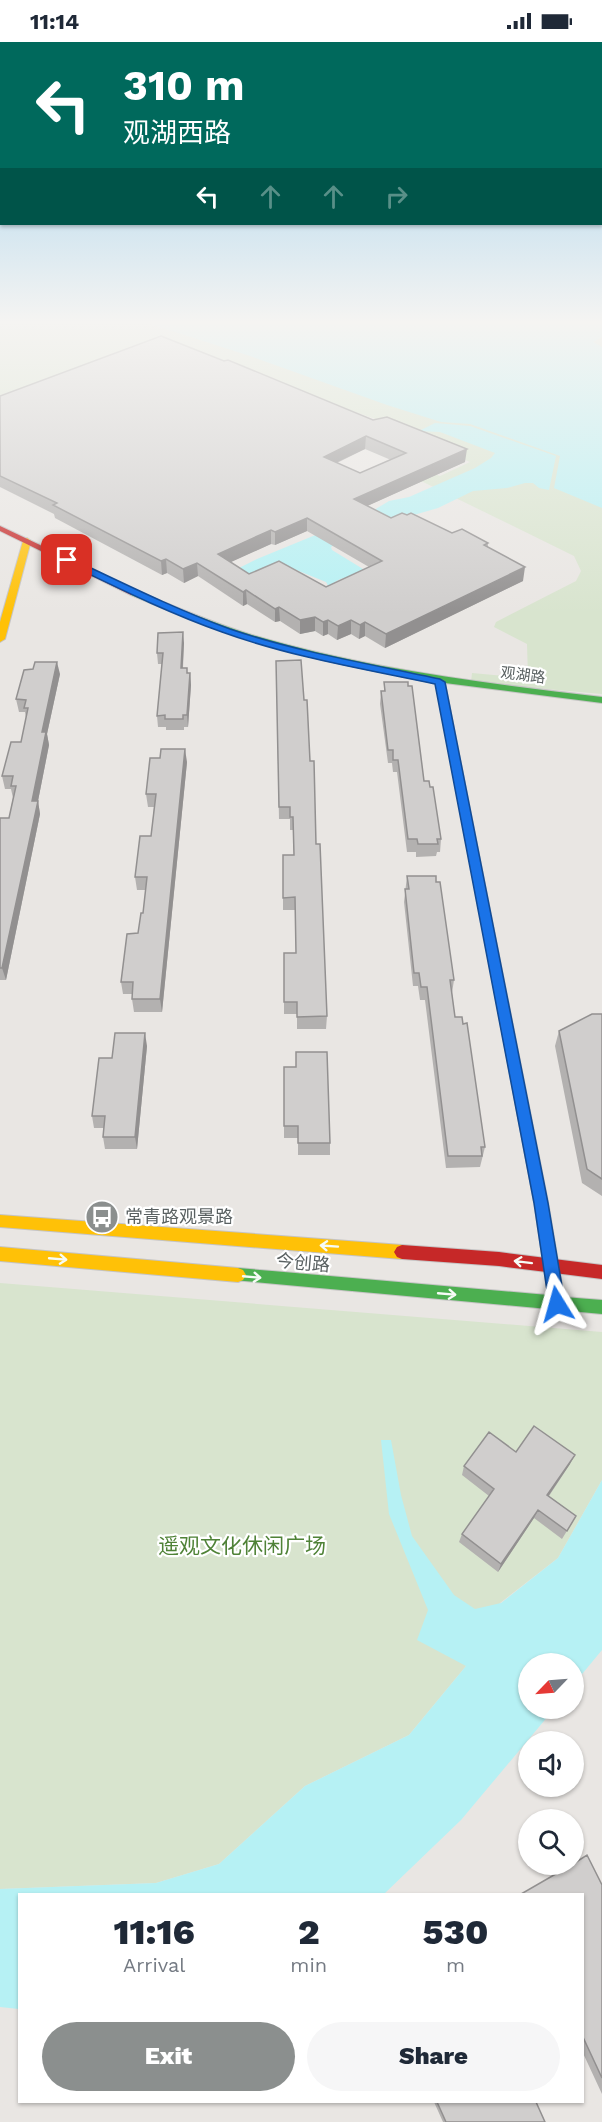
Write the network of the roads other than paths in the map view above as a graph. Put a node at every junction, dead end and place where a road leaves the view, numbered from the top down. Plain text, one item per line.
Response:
1 (0, 528) edge
2 (27, 541) junction
3 (0, 639) edge
4 (440, 682) junction
5 (602, 700) edge
6 (0, 1221) edge
7 (0, 1254) edge
8 (552, 1265) junction
9 (602, 1272) edge
10 (557, 1304) junction
11 (602, 1307) edge

1 - 2 street, 观湖路
2 - 3 street
2 - 4 street, 观湖路
4 - 5 street, 观湖路
4 - 8 street
8 -> 6 street, 今创路
7 -> 10 street, 今创路
8 - 9 street, 今创路
8 - 10 street
10 - 11 street, 今创路

